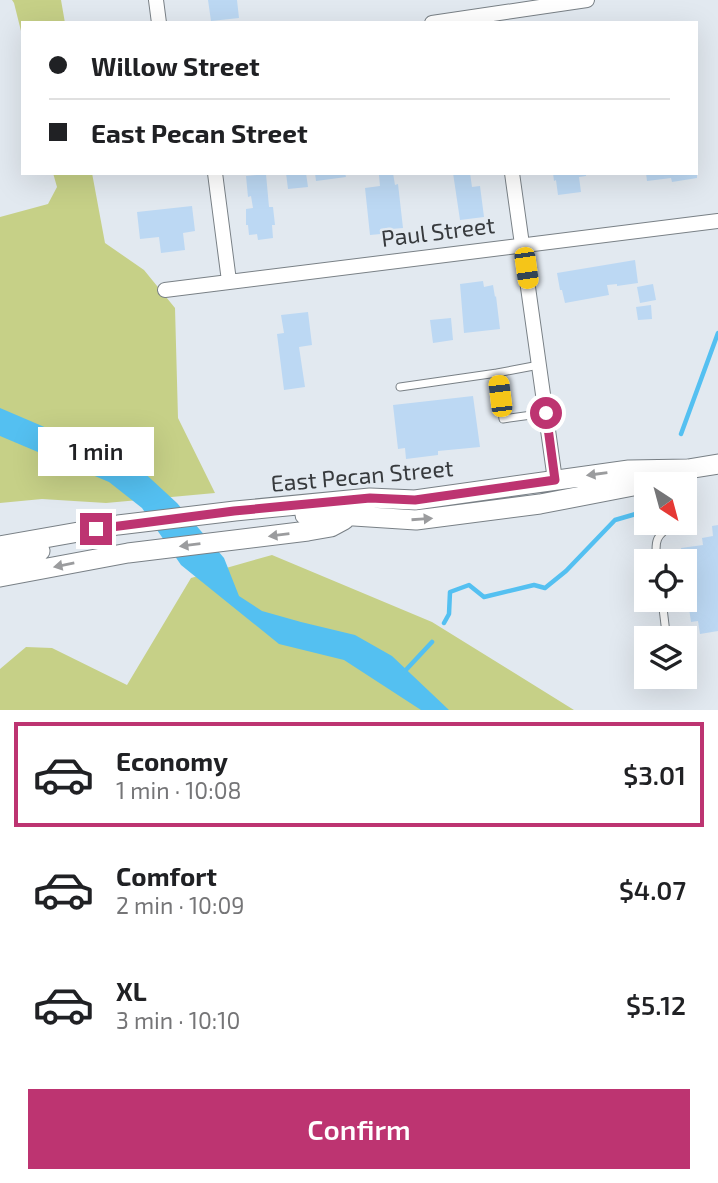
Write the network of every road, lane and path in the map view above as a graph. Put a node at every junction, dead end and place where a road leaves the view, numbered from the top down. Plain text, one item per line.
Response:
1 (156, 0) edge
2 (488, 0) edge
3 (587, 0) edge
4 (491, 19) edge
5 (159, 21) edge
6 (462, 21) edge
7 (215, 175) edge
8 (512, 175) edge
9 (718, 221) edge
10 (522, 244) junction
11 (229, 281) junction
12 (164, 289) dead end
13 (539, 365) junction
14 (497, 373) junction
15 (400, 387) dead end
16 (546, 413) junction
17 (718, 464) edge
18 (688, 469) junction
19 (688, 472) edge
20 (555, 480) junction
21 (415, 500) junction
22 (237, 516) junction
23 (354, 516) junction
24 (124, 538) junction
25 (0, 546) edge
26 (0, 560) edge
27 (0, 577) edge

1 - 5 street
2 - 4 street
3 - 4 street
4 - 6 street
7 - 11 street
8 - 10 street
9 - 10 street, Paul Street
10 - 11 street, Paul Street
10 - 13 street
11 - 12 street, Paul Street
13 - 14 lane
13 - 16 street
14 - 15 lane
14 - 16 lane
16 - 20 street
17 - 18 main road, East Pecan Street
18 - 19 lane
18 -> 20 main road, East Pecan Street
23 -> 18 main road, East Pecan Street
20 - 21 main road, East Pecan Street
21 - 22 main road, East Pecan Street
21 - 23 main road
22 - 23 main road, East Pecan Street
22 - 24 main road, East Pecan Street
23 -> 24 main road
24 - 25 main road, East Pecan Street
24 - 26 main road, East Pecan Street
24 -> 27 main road

